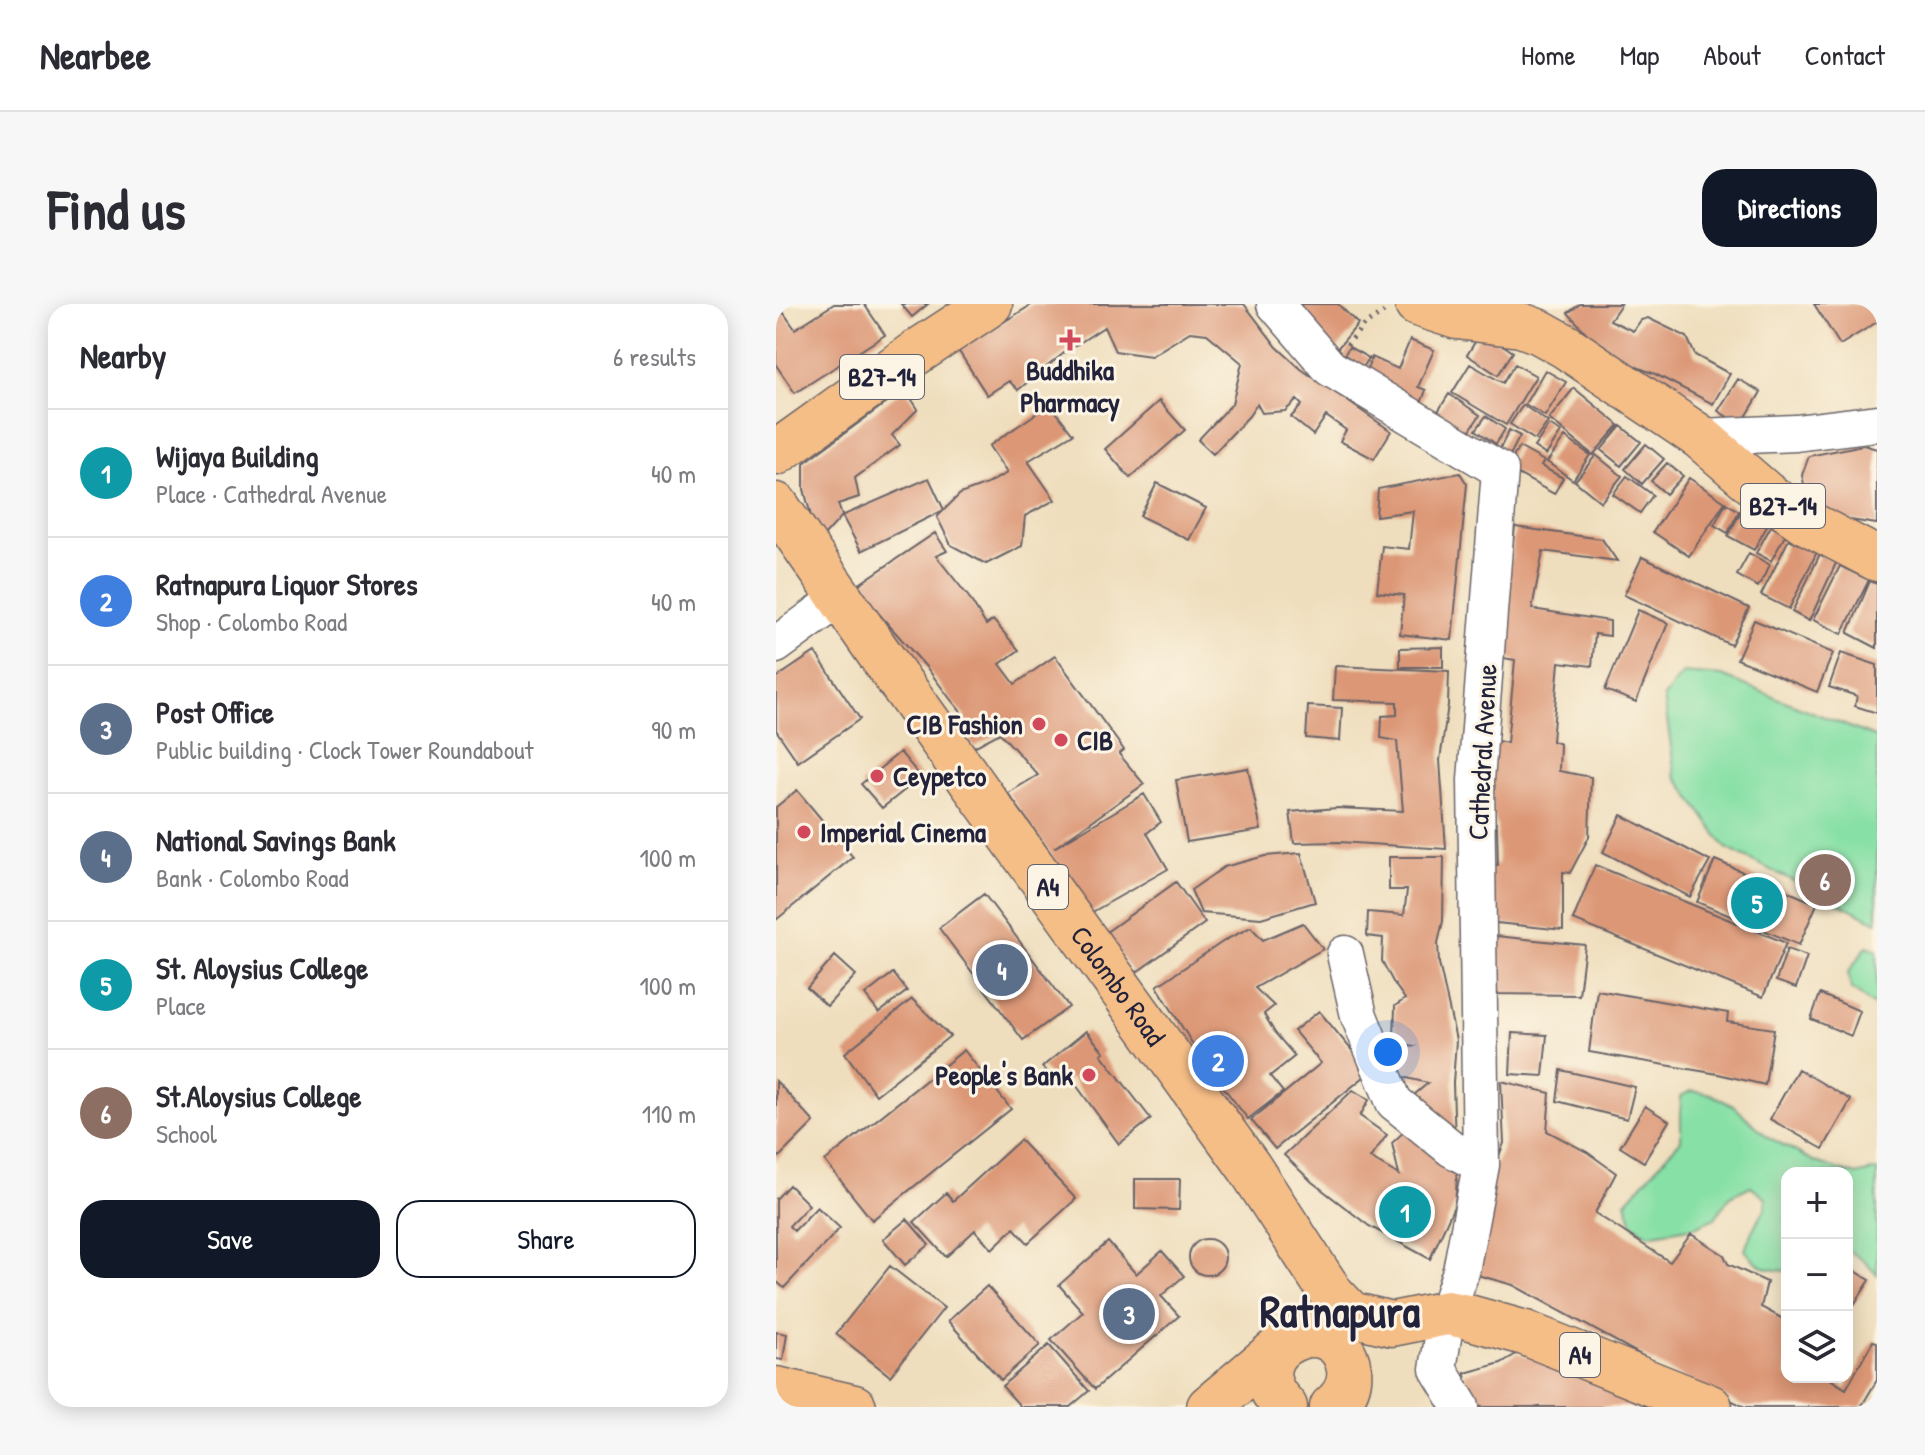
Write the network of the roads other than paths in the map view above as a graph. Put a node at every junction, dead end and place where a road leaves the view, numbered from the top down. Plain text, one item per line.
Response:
1 (990, 304) edge
2 (1275, 304) edge
3 (1401, 308) edge
4 (1517, 314) edge
5 (1877, 423) edge
6 (1700, 437) junction
7 (776, 453) edge
8 (776, 505) edge
9 (1877, 559) edge
10 (840, 598) junction
11 (776, 645) edge
12 (1345, 954) dead end
13 (1481, 1165) junction
14 (1317, 1271) junction
15 (1447, 1313) junction
16 (1392, 1324) junction
17 (1332, 1345) junction
18 (1277, 1350) junction
19 (776, 1389) edge
20 (854, 1407) edge
21 (1209, 1407) edge
22 (1285, 1407) edge
23 (1332, 1407) edge
24 (1461, 1407) edge
25 (1710, 1407) edge

1 - 7 main road, B27-14
2 - 13 street, Cathedral Avenue
3 - 4 main road, B27-14
4 - 6 main road, B27-14
5 - 6 street
6 - 9 main road, B27-14
8 - 10 main road, Colombo Road / A4
10 - 11 street
10 - 14 main road, Colombo Road / A4
12 - 13 street
13 - 15 street, Cathedral Avenue
14 - 16 main road, Colombo Road / A4
14 - 17 main road
15 - 16 main road, A4
15 - 24 street, Cathedral Avenue
15 - 25 main road, A4
16 - 17 main road
17 - 18 main road
17 - 23 main road
18 - 21 main road
18 - 22 main road
19 - 20 main road

